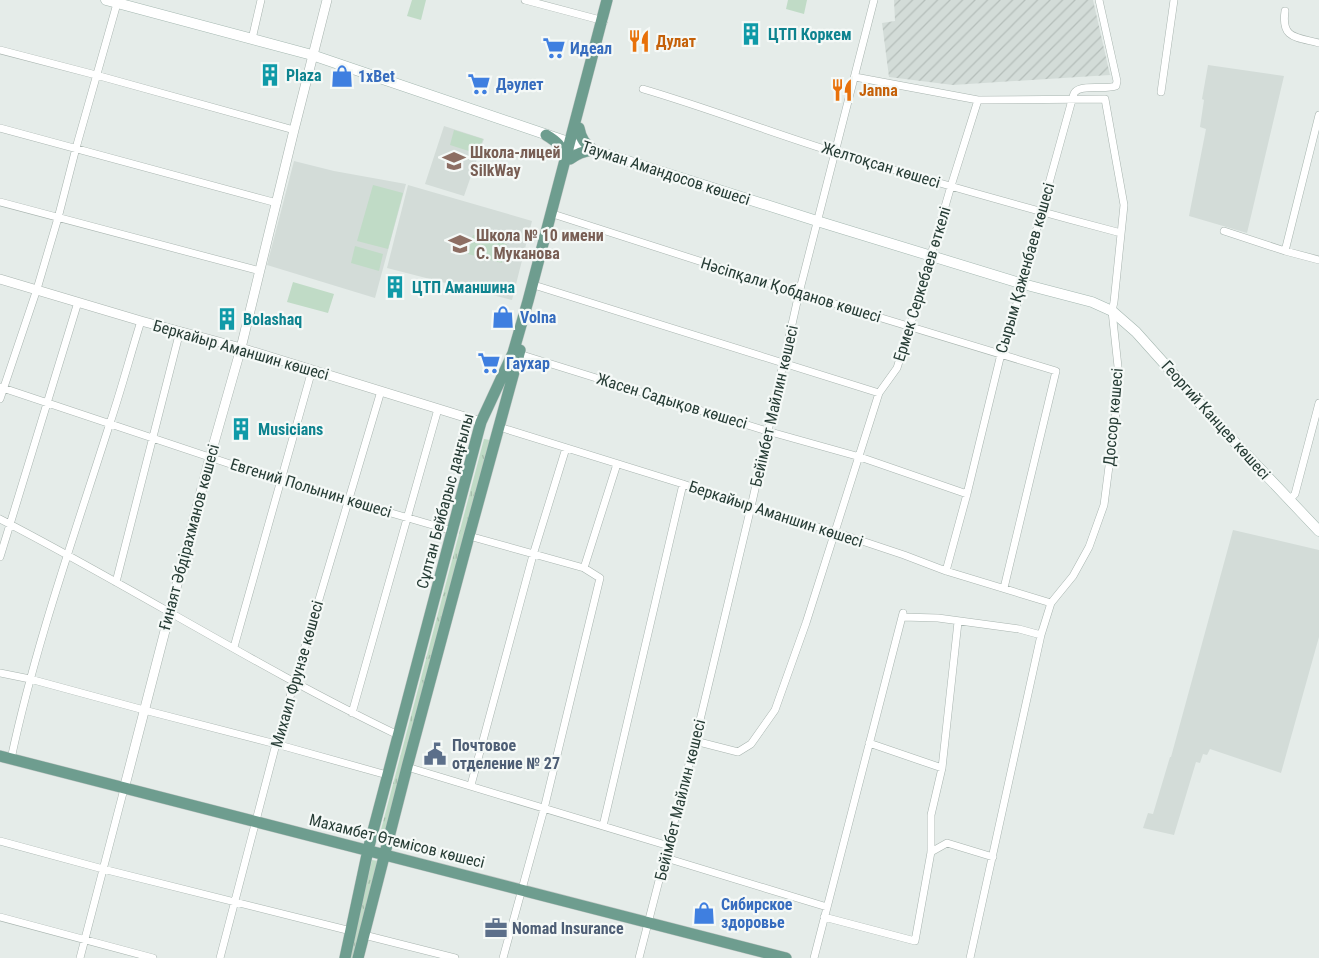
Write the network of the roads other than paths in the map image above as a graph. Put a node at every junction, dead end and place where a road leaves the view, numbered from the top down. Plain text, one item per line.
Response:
1 (106, 0) edge
2 (261, 0) edge
3 (327, 0) edge
4 (525, 0) edge
5 (607, 0) edge
6 (613, 0) edge
7 (874, 0) edge
8 (1099, 0) edge
9 (1174, 0) edge
10 (117, 1) edge
11 (1285, 10) dead end
12 (604, 21) junction
13 (252, 39) junction
14 (1319, 44) edge
15 (0, 50) edge
16 (312, 56) junction
17 (96, 75) junction
18 (855, 76) junction
19 (643, 89) dead end
20 (1161, 92) dead end
21 (978, 100) junction
22 (1072, 100) junction
23 (1319, 115) edge
24 (0, 128) edge
25 (576, 128) junction
26 (294, 130) junction
27 (546, 135) junction
28 (572, 143) junction
29 (76, 148) junction
30 (593, 150) junction
31 (836, 152) junction
32 (568, 158) junction
33 (951, 186) junction
34 (0, 202) edge
35 (277, 203) junction
36 (1041, 212) junction
37 (556, 215) junction
38 (58, 218) junction
39 (817, 221) junction
40 (1224, 231) dead end
41 (1121, 233) junction
42 (1285, 251) junction
43 (932, 255) junction
44 (1319, 260) edge
45 (260, 271) junction
46 (0, 279) edge
47 (1023, 284) junction
48 (537, 286) junction
49 (37, 289) junction
50 (799, 293) junction
51 (78, 302) junction
52 (1112, 311) junction
53 (141, 321) junction
54 (910, 327) junction
55 (180, 331) junction
56 (241, 348) junction
57 (519, 354) junction
58 (1001, 354) junction
59 (784, 362) junction
60 (312, 370) junction
61 (2, 387) edge
62 (381, 391) junction
63 (880, 393) junction
64 (0, 399) edge
65 (47, 402) junction
66 (1319, 403) edge
67 (488, 407) junction
68 (438, 409) junction
69 (502, 410) junction
70 (481, 422) junction
71 (110, 424) junction
72 (499, 427) junction
73 (767, 431) junction
74 (152, 438) junction
75 (566, 448) junction
76 (210, 457) junction
77 (860, 457) junction
78 (617, 464) junction
79 (281, 480) junction
80 (683, 484) junction
81 (967, 494) junction
82 (348, 500) junction
83 (1289, 500) junction
84 (751, 507) junction
85 (407, 518) junction
86 (0, 519) edge
87 (10, 524) junction
88 (1317, 526) edge
89 (453, 531) junction
90 (835, 532) junction
91 (468, 536) junction
92 (533, 554) junction
93 (68, 556) junction
94 (0, 557) edge
95 (584, 568) junction
96 (946, 571) junction
97 (116, 582) junction
98 (1004, 588) junction
99 (1051, 603) junction
100 (169, 611) junction
101 (958, 622) junction
102 (1042, 635) junction
103 (234, 647) junction
104 (0, 673) edge
105 (30, 679) junction
106 (294, 682) junction
107 (144, 710) junction
108 (352, 713) junction
109 (398, 735) junction
110 (696, 741) junction
111 (869, 743) junction
112 (276, 744) junction
113 (5, 758) edge
114 (407, 766) junction
115 (942, 768) junction
116 (387, 775) junction
117 (471, 785) junction
118 (124, 789) junction
119 (544, 809) junction
120 (255, 822) junction
121 (603, 826) junction
122 (0, 841) edge
123 (669, 846) junction
124 (368, 850) junction
125 (931, 852) junction
126 (384, 855) junction
127 (993, 857) junction
128 (666, 858) junction
129 (103, 869) junction
130 (522, 890) junction
131 (235, 901) junction
132 (827, 907) junction
133 (0, 917) edge
134 (824, 917) junction
135 (649, 923) junction
136 (351, 931) junction
137 (364, 935) junction
138 (84, 940) junction
139 (80, 958) edge
140 (154, 958) edge
141 (220, 958) edge
142 (345, 958) edge
143 (358, 958) edge
144 (455, 958) edge
145 (503, 958) edge
146 (639, 958) edge
147 (786, 958) edge
148 (814, 958) edge
149 (970, 958) edge

1 - 10 main road, Тауман Амандосов көшесі
2 - 13 street
3 - 16 street, Ғинаят Әбдірахманов көшесі
4 - 12 street
5 - 12 main road, Сұлтан Бейбарыс даңғылы
6 - 12 main road, Сұлтан Бейбарыс даңғылы
7 - 18 street, Бейімбет Майлин көшесі
8 - 22 street
9 - 20 street
10 - 13 main road, Тауман Амандосов көшесі
10 - 17 street
11 - 14 street
12 - 25 main road, Сұлтан Бейбарыс даңғылы
13 - 16 main road, Тауман Амандосов көшесі
15 - 17 street
16 - 26 street, Ғинаят Әбдірахманов көшесі
16 - 27 main road, Тауман Амандосов көшесі
17 - 26 street
17 - 29 street
18 - 21 street
18 - 31 street, Бейімбет Майлин көшесі
19 - 31 street, Желтоқсан көшесі
21 - 22 street
21 - 33 street, Ермек Серкебаев өткелі
22 - 36 street, Сырым Қаженбаев көшесі
22 - 41 street, Доссор көшесі
23 - 42 street
24 - 29 street
25 - 27 main road
25 - 28 main road, Сұлтан Бейбарыс даңғылы
25 - 30 main road
26 - 35 street, Ғинаят Әбдірахманов көшесі
27 - 28 main road, Тауман Амандосов көшесі
27 - 32 main road
28 - 30 main road, Тауман Амандосов көшесі
28 - 32 main road, Сұлтан Бейбарыс даңғылы
29 - 35 street
29 - 38 street
30 - 32 main road
30 - 39 main road, Тауман Амандосов көшесі
31 - 33 street, Желтоқсан көшесі
31 - 39 street, Бейімбет Майлин көшесі
32 - 37 main road, Сұлтан Бейбарыс даңғылы
32 - 67 main road, Сұлтан Бейбарыс даңғылы
33 - 36 street, Желтоқсан көшесі
33 - 43 street, Ермек Серкебаев өткелі
34 - 38 street
35 - 45 street, Ғинаят Әбдірахманов көшесі
36 - 41 street, Желтоқсан көшесі
36 - 47 street, Сырым Қаженбаев көшесі
37 - 48 main road, Сұлтан Бейбарыс даңғылы
37 - 50 street, Нәсіпқали Қобданов көшесі
38 - 45 street
38 - 49 street
39 - 43 main road, Тауман Амандосов көшесі
39 - 50 street, Бейімбет Майлин көшесі
40 - 42 street
41 - 52 street, Доссор көшесі
42 - 44 street
43 - 47 main road, Тауман Амандосов көшесі
43 - 54 street, Ермек Серкебаев өткелі
45 - 56 street, Ғинаят Әбдірахманов көшесі
46 - 49 street, Беркайыр Аманшин көшесі
47 - 52 main road, Тауман Амандосов көшесі
47 - 58 street, Сырым Қаженбаев көшесі
48 - 57 main road, Сұлтан Бейбарыс даңғылы
48 - 59 street
49 - 51 street, Беркайыр Аманшин көшесі
49 - 61 street
50 - 54 street, Нәсіпқали Қобданов көшесі
50 - 59 street, Бейімбет Майлин көшесі
51 - 53 street, Беркайыр Аманшин көшесі
51 - 65 street
52 - 83 main road, Георгий Канцев көшесі
52 - 99 street, Доссор көшесі
53 - 55 street, Беркайыр Аманшин көшесі
53 - 71 street
54 - 58 street, Нәсіпқали Қобданов көшесі
54 - 63 street, Ермек Серкебаев өткелі
55 - 56 street, Беркайыр Аманшин көшесі
55 - 74 street
56 - 60 street, Беркайыр Аманшин көшесі
56 - 76 street, Ғинаят Әбдірахманов көшесі
57 - 69 main road, Сұлтан Бейбарыс даңғылы
57 - 73 street, Жасен Садықов көшесі
58 - 81 street, Сырым Қаженбаев көшесі
58 - 98 street, Нәсіпқали Қобданов көшесі
59 - 63 street
59 - 73 street, Бейімбет Майлин көшесі
60 - 62 street, Беркайыр Аманшин көшесі
60 - 79 street
61 - 64 street
61 - 65 street, Евгений Полынин көшесі
62 - 68 street, Беркайыр Аманшин көшесі
62 - 82 street, Михаил Фрунзе көшесі
63 - 77 street, Ермек Серкебаев өткелі
65 - 71 street, Евгений Полынин көшесі
65 - 87 street
66 - 83 street
67 - 69 main road
67 - 70 main road, Сұлтан Бейбарыс даңғылы
68 - 70 street, Беркайыр Аманшин көшесі
68 - 85 street
69 - 72 main road, Сұлтан Бейбарыс даңғылы
70 - 89 main road, Сұлтан Бейбарыс даңғылы
71 - 74 street, Евгений Полынин көшесі
71 - 93 street
72 - 75 street, Беркайыр Аманшин көшесі
72 - 91 main road, Сұлтан Бейбарыс даңғылы
73 - 77 street, Жасен Садықов көшесі
73 - 84 street, Бейімбет Майлин көшесі
74 - 76 street, Евгений Полынин көшесі
74 - 97 street
75 - 78 street, Беркайыр Аманшин көшесі
75 - 92 street
76 - 79 street, Евгений Полынин көшесі
76 - 100 street, Ғинаят Әбдірахманов көшесі
77 - 81 street, Жасен Садықов көшесі
77 - 90 street, Ермек Серкебаев өткелі
78 - 80 street, Беркайыр Аманшин көшесі
78 - 95 street
79 - 82 street, Евгений Полынин көшесі
79 - 103 street
80 - 84 street, Беркайыр Аманшин көшесі
80 - 121 street
81 - 96 street, Сырым Қаженбаев көшесі
82 - 85 street, Евгений Полынин көшесі
82 - 106 street, Михаил Фрунзе көшесі
83 - 88 main road, Георгий Канцев көшесі
84 - 90 street, Беркайыр Аманшин көшесі
84 - 110 street, Бейімбет Майлин көшесі
85 - 89 street, Евгений Полынин көшесі
85 - 108 street
86 - 87 street
87 - 93 street
87 - 94 street
89 - 109 main road, Сұлтан Бейбарыс даңғылы
90 - 96 street, Беркайыр Аманшин көшесі
90 - 110 street, Ермек Серкебаев өткелі
91 - 92 street
91 - 114 main road, Сұлтан Бейбарыс даңғылы
92 - 95 street
92 - 117 street
93 - 97 street
93 - 105 street
95 - 119 street
96 - 98 street, Беркайыр Аманшин көшесі
97 - 100 street
98 - 99 street, Беркайыр Аманшин көшесі
99 - 102 street
100 - 103 street
100 - 107 street, Ғинаят Әбдірахманов көшесі
101 - 102 street
101 - 111 street
101 - 115 street
102 - 127 street
103 - 106 street
104 - 105 street
105 - 107 street
105 - 113 street
106 - 108 street
106 - 112 street, Михаил Фрунзе көшесі
107 - 112 street
107 - 118 street, Ғинаят Әбдірахманов көшесі
108 - 109 street
109 - 116 main road, Сұлтан Бейбарыс даңғылы
110 - 123 street, Бейімбет Майлин көшесі
111 - 115 street
111 - 132 street
112 - 116 street
112 - 120 street, Михаил Фрунзе көшесі
113 - 118 main road, Махамбет Өтемісов көшесі
114 - 117 street
114 - 126 main road, Сұлтан Бейбарыс даңғылы
115 - 125 street
116 - 124 main road, Сұлтан Бейбарыс даңғылы
117 - 119 street
118 - 120 main road, Махамбет Өтемісов көшесі
118 - 129 street, Ғинаят Әбдірахманов көшесі
119 - 121 street
119 - 130 street
120 - 124 main road, Махамбет Өтемісов көшесі
120 - 131 street, Михаил Фрунзе көшесі
121 - 123 street
122 - 129 street
123 - 128 street, Бейімбет Майлин көшесі
124 - 126 main road, Махамбет Өтемісов көшесі
124 - 136 main road, Сұлтан Бейбарыс даңғылы
125 - 127 street
125 - 134 street
126 - 130 main road, Махамбет Өтемісов көшесі
126 - 137 main road, Сұлтан Бейбарыс даңғылы
127 - 149 street
128 - 132 street
128 - 135 street, Бейімбет Майлин көшесі
129 - 131 street
129 - 138 street, Ғинаят Әбдірахманов көшесі
130 - 135 main road, Махамбет Өтемісов көшесі
130 - 145 street
131 - 136 street
131 - 141 street, Михаил Фрунзе көшесі
132 - 134 street
133 - 138 street
134 - 148 street
135 - 146 street, Бейімбет Майлин көшесі
135 - 147 main road, Махамбет Өтемісов көшесі
136 - 142 main road, Сұлтан Бейбарыс даңғылы
137 - 143 main road, Сұлтан Бейбарыс даңғылы
137 - 144 street
138 - 139 street, Ғинаят Әбдірахманов көшесі
138 - 140 street

